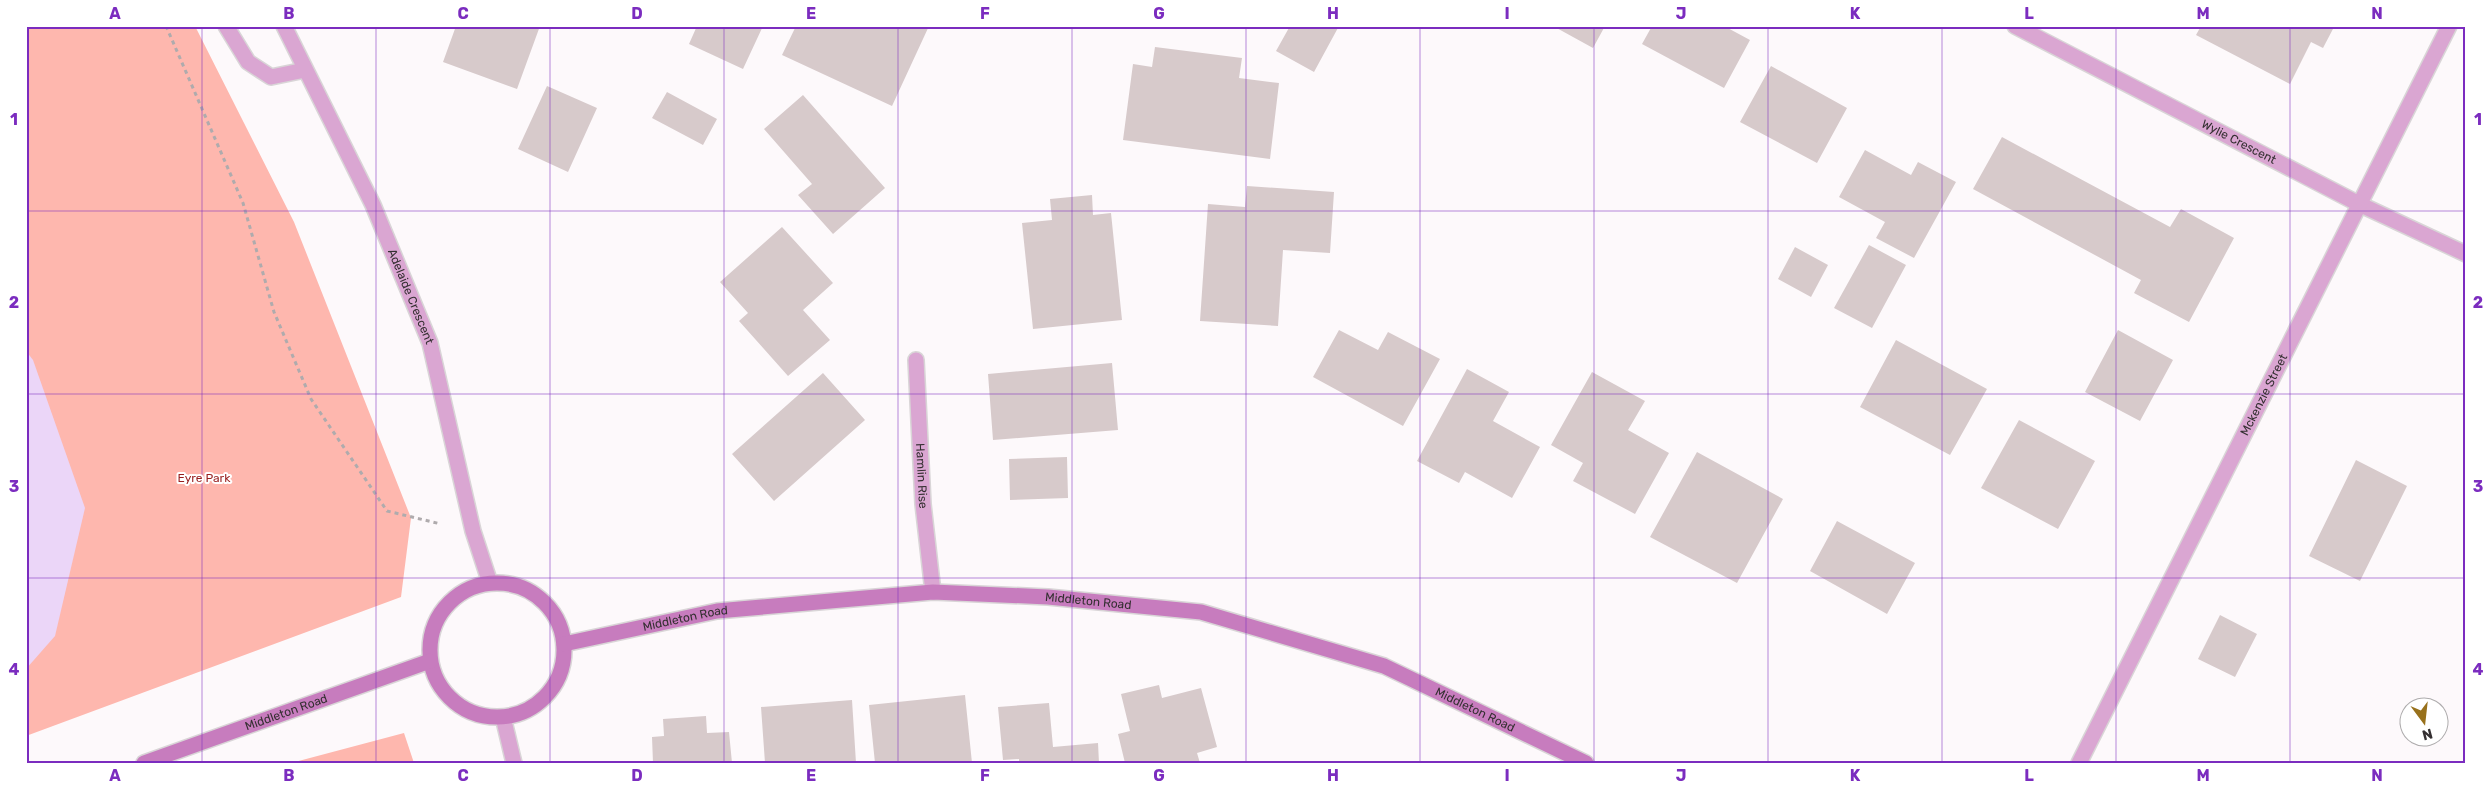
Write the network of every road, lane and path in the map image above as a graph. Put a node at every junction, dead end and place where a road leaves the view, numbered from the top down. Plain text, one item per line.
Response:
1 (166, 26) edge
2 (226, 26) edge
3 (284, 26) edge
4 (2015, 26) edge
5 (2449, 26) edge
6 (305, 70) junction
7 (2359, 204) junction
8 (2466, 254) edge
9 (916, 360) dead end
10 (473, 531) junction
11 (490, 583) junction
12 (932, 592) junction
13 (564, 644) junction
14 (430, 661) junction
15 (503, 717) junction
16 (144, 763) edge
17 (514, 763) edge
18 (1586, 763) edge
19 (2079, 763) edge

1 - 10 path
2 - 6 street
3 - 6 street, Adelaide Crescent
4 - 7 street, Wylie Crescent
5 - 7 street, Mckenzie Street
6 - 10 street, Adelaide Crescent
7 - 8 street, Wylie Crescent
7 - 19 street, Mckenzie Street
9 - 12 street, Hamlin Rise
10 - 11 street, Adelaide Crescent
11 - 13 main road
11 - 14 main road
12 - 13 main road, Middleton Road
12 - 18 main road, Middleton Road
13 - 15 main road
14 - 15 main road
14 - 16 main road, Middleton Road
15 - 17 street

